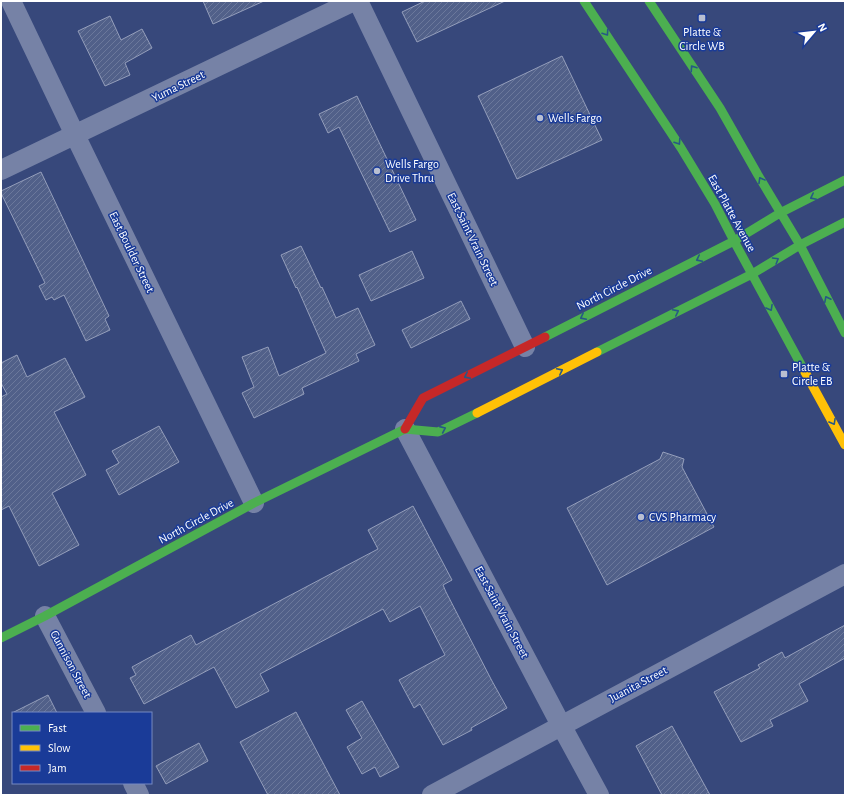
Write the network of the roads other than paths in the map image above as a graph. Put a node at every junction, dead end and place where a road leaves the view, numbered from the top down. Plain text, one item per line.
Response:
1 (11, 1) edge
2 (354, 1) edge
3 (358, 1) edge
4 (584, 1) edge
5 (649, 1) edge
6 (75, 135) junction
7 (1, 170) edge
8 (845, 180) edge
9 (780, 213) junction
10 (845, 222) edge
11 (734, 241) junction
12 (800, 245) junction
13 (752, 274) junction
14 (845, 333) edge
15 (525, 347) junction
16 (405, 429) junction
17 (845, 445) edge
18 (254, 503) junction
19 (845, 574) edge
20 (45, 616) junction
21 (2, 635) edge
22 (95, 712) edge
23 (561, 725) junction
24 (134, 784) edge
25 (139, 795) edge
26 (432, 795) edge
27 (599, 795) edge

1 - 6 street, East Boulder Street
2 - 6 street, Yuma Street
3 - 15 street, East Saint Vrain Street
4 -> 11 main road, East Platte Avenue
9 -> 5 main road
6 - 7 street, Yuma Street
6 - 18 street, East Boulder Street
8 -> 9 main road, North Circle Drive
9 - 11 main road, North Circle Drive
9 - 12 main road
10 - 12 main road
11 - 13 main road, East Platte Avenue
11 -> 15 main road, North Circle Drive
13 -> 12 main road
14 -> 12 main road
16 -> 13 main road
13 -> 17 main road, East Platte Avenue
15 -> 16 main road, North Circle Drive
16 - 18 main road, North Circle Drive
16 - 23 street, East Saint Vrain Street
18 - 20 main road, North Circle Drive
19 - 23 street, Juanita Street
20 - 21 main road, North Circle Drive
20 - 22 street, Gunnison Street
23 - 26 street, Juanita Street
23 - 27 street, East Saint Vrain Street
24 - 25 street

